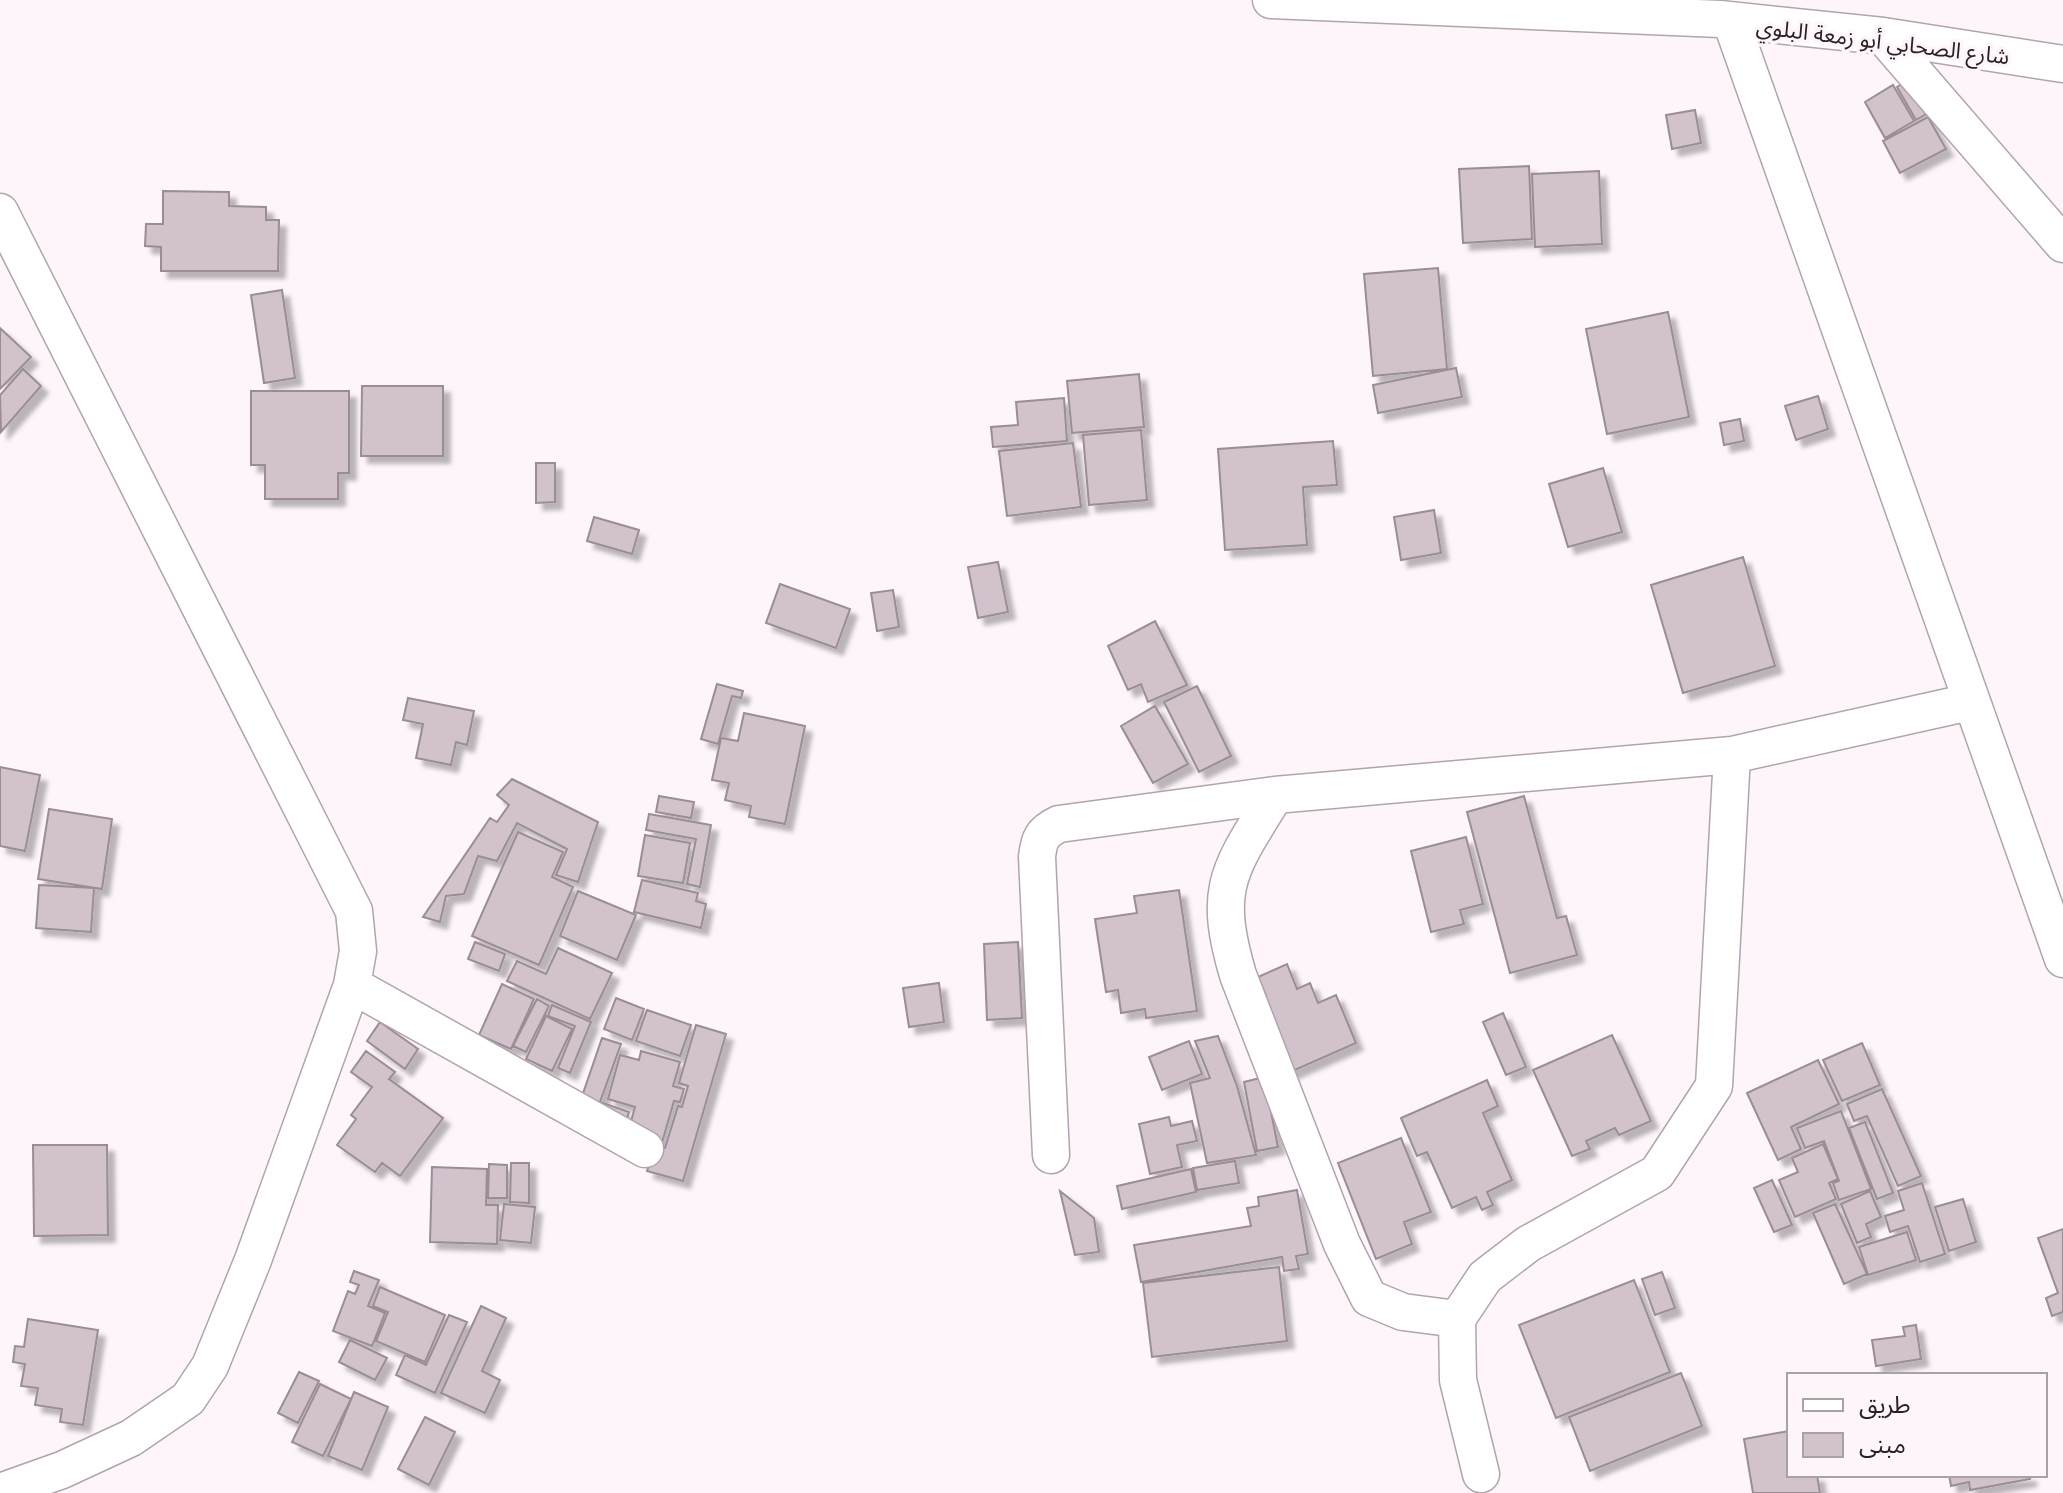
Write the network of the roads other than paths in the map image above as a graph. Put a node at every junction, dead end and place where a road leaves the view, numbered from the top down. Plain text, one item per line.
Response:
1 (1271, 0) edge
2 (1721, 13) edge
3 (1883, 36) junction
4 (2063, 64) edge
5 (0, 212) edge
6 (2063, 244) edge
7 (1970, 702) junction
8 (1732, 755) junction
9 (1275, 795) junction
10 (2063, 959) edge
11 (352, 985) junction
12 (645, 1149) dead end
13 (1051, 1155) dead end
14 (1457, 1319) junction
15 (1481, 1474) dead end
16 (0, 1492) edge

1 - 2 street, شارع الصحابي أبو زمعة البلوي
2 - 3 street, شارع الصحابي أبو زمعة البلوي
2 - 7 street
3 - 4 street, شارع الصحابي أبو زمعة البلوي
3 - 6 street
5 - 11 street
7 - 8 street
7 - 10 street
8 - 9 street
8 - 14 street
9 - 13 street
9 - 14 street
11 - 12 street
11 - 16 street
14 - 15 street

